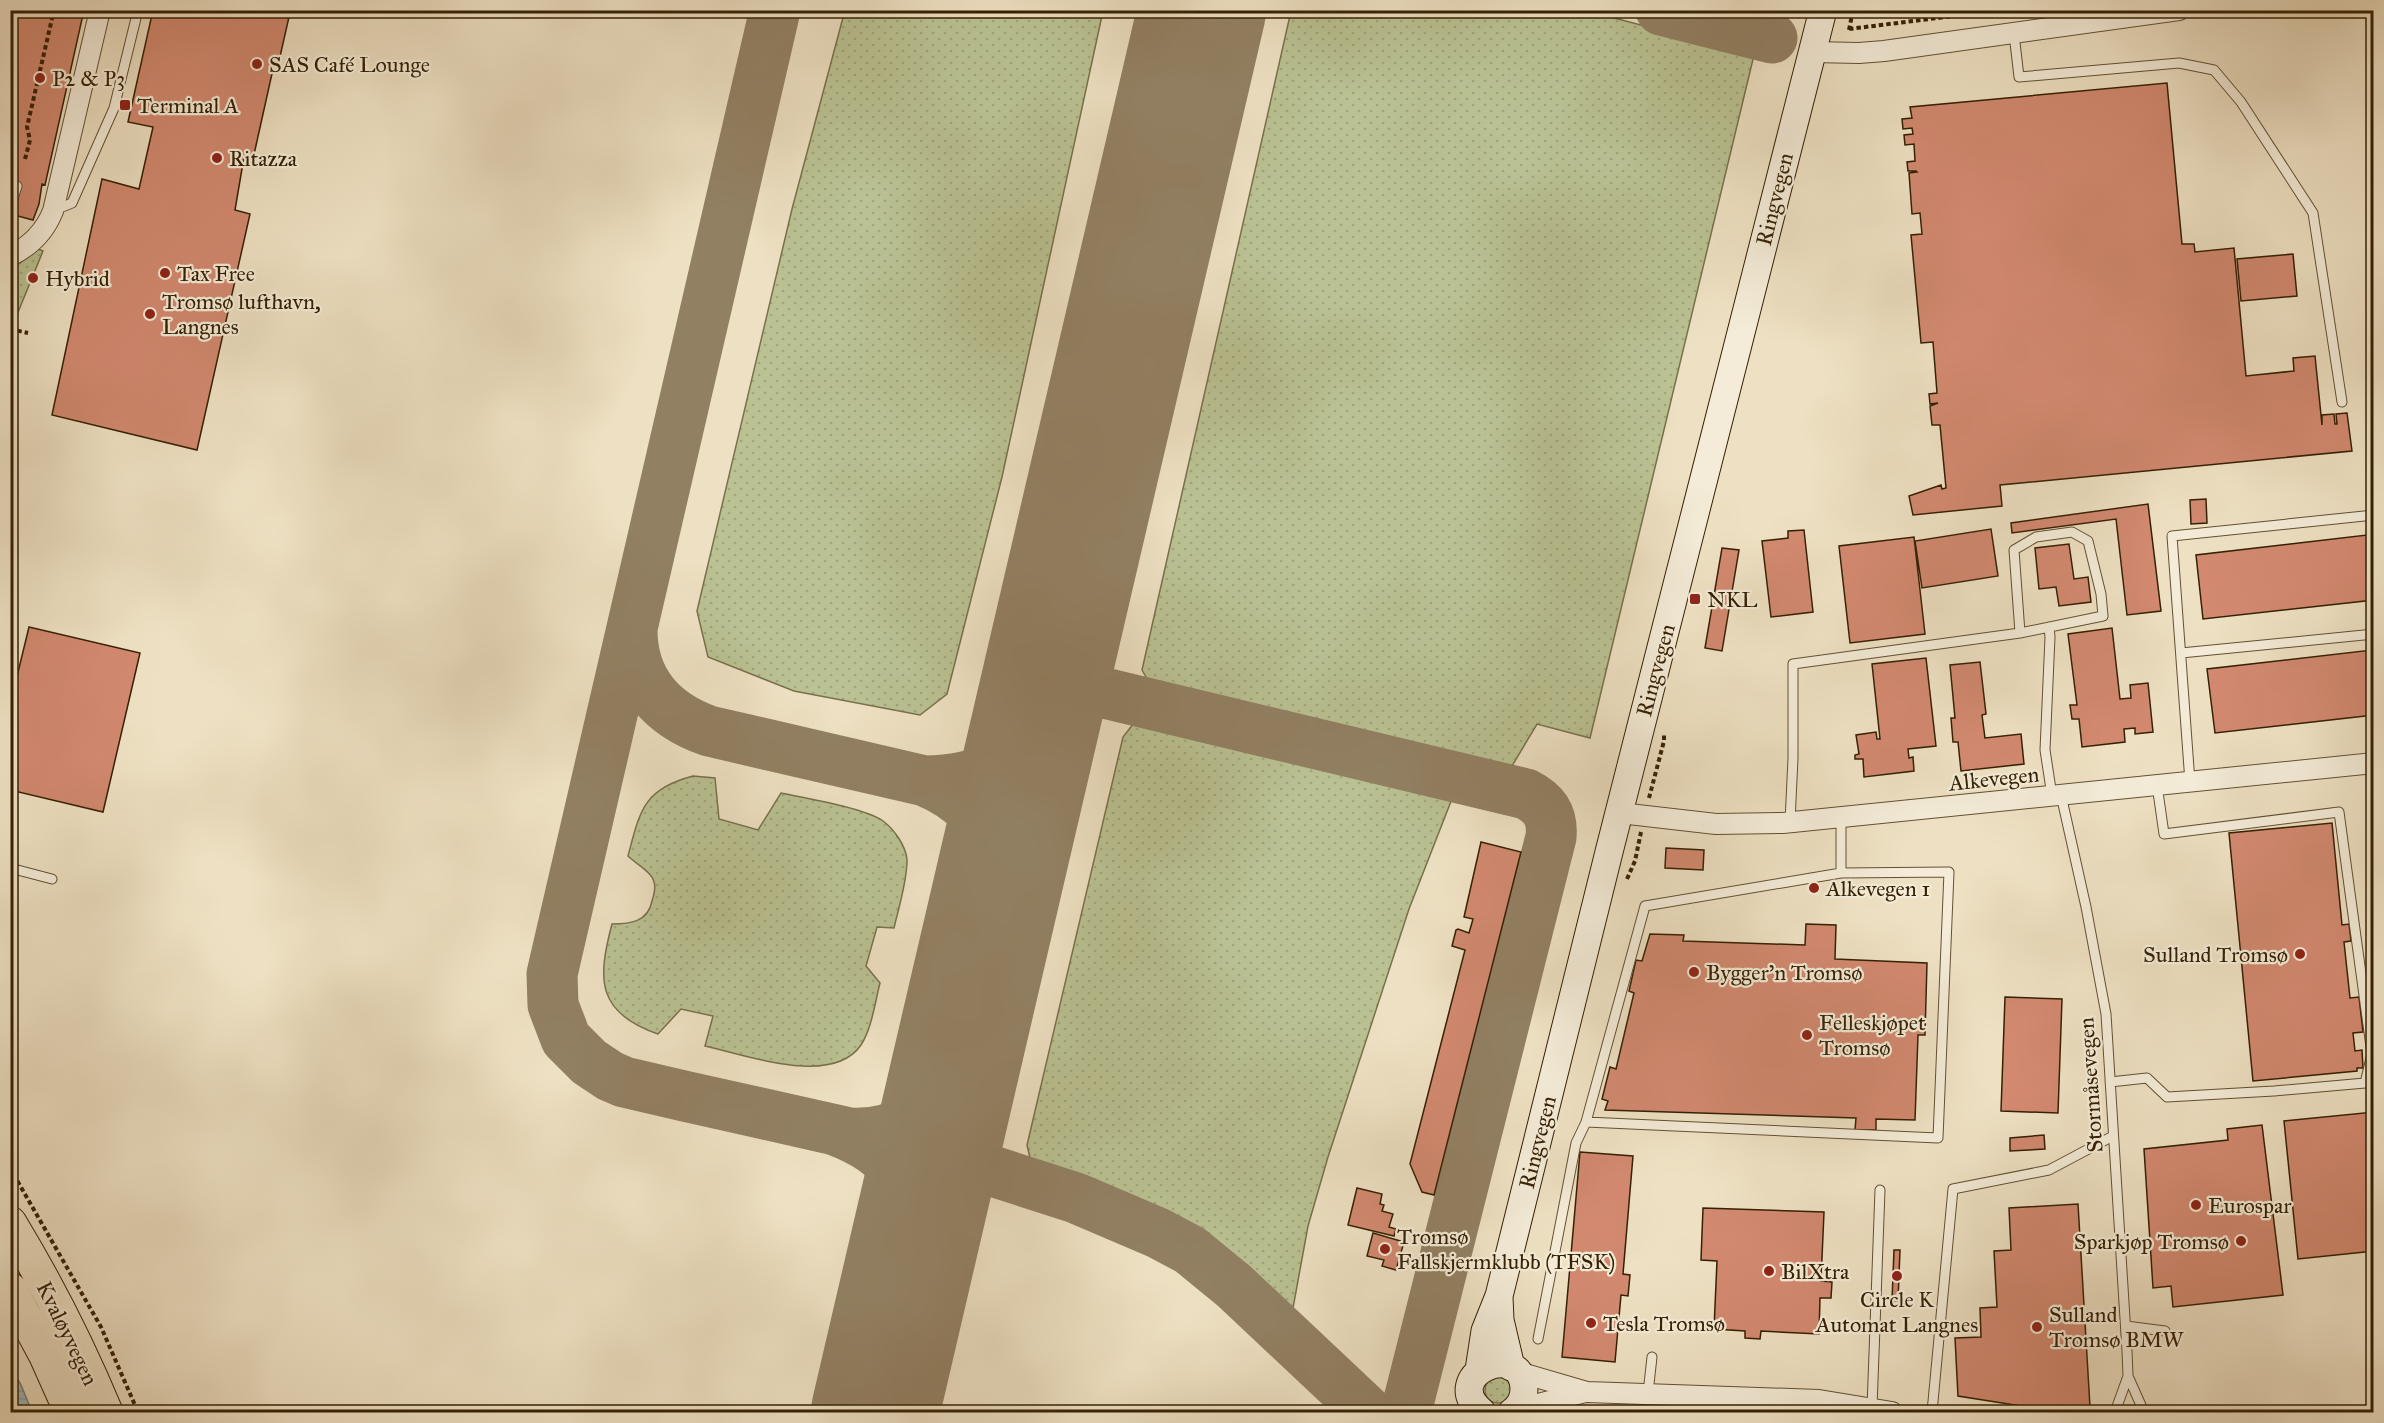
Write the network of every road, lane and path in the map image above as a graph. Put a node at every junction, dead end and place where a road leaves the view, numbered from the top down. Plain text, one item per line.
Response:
1 (54, 10) edge
2 (100, 10) edge
3 (138, 10) edge
4 (1823, 10) edge
5 (2002, 10) edge
6 (2179, 10) edge
7 (1849, 29) dead end
8 (2014, 34) junction
9 (1813, 52) junction
10 (25, 159) dead end
11 (16, 186) dead end
12 (10, 209) edge
13 (53, 211) junction
14 (10, 256) edge
15 (10, 329) edge
16 (28, 333) dead end
17 (2342, 402) dead end
18 (2373, 514) edge
19 (2049, 627) junction
20 (2020, 633) junction
21 (2373, 634) edge
22 (2181, 653) junction
23 (2373, 763) edge
24 (2190, 782) junction
25 (2157, 785) junction
26 (2056, 796) junction
27 (1620, 813) junction
28 (1841, 817) junction
29 (1790, 822) junction
30 (10, 868) edge
31 (1841, 873) junction
32 (52, 879) dead end
33 (2110, 1082) junction
34 (1586, 1122) junction
35 (2113, 1136) junction
36 (1880, 1190) dead end
37 (10, 1222) edge
38 (10, 1289) edge
39 (1499, 1296) junction
40 (2126, 1326) junction
41 (2165, 1331) dead end
42 (1538, 1339) dead end
43 (1652, 1357) dead end
44 (1513, 1369) junction
45 (1479, 1370) junction
46 (2128, 1376) junction
47 (1587, 1392) junction
48 (1648, 1393) junction
49 (1474, 1409) edge
50 (1879, 1411) edge
51 (1513, 1412) edge
52 (71, 1413) edge
53 (106, 1413) edge
54 (1932, 1413) edge
55 (2115, 1413) edge
56 (2144, 1413) edge

1 - 10 path
2 - 13 street
3 - 13 lane
4 - 9 street, Ringvegen
5 - 7 path
6 - 8 street
8 - 9 street
8 - 17 lane
9 - 27 street, Ringvegen
11 - 12 lane
13 - 14 street
15 - 16 path
18 - 22 lane
19 - 20 lane
19 - 20 lane
19 - 26 lane, Stormåsevegen
20 - 29 lane
21 - 22 lane
22 - 24 lane
23 - 24 street, Alkevegen
24 - 25 street, Alkevegen
25 - 26 street, Alkevegen
25 - 33 lane
26 - 28 street, Alkevegen
26 - 33 lane, Stormåsevegen
27 - 29 street, Alkevegen
27 - 39 street, Ringvegen
28 - 29 street, Alkevegen
28 - 31 lane
30 - 32 lane
31 - 34 lane
31 - 34 lane
33 - 35 lane, Stormåsevegen
34 - 42 lane
35 - 40 lane, Stormåsevegen
35 - 54 lane
36 - 50 lane
37 - 53 highway, Kvaløyvegen
38 - 52 highway, Kvaløyvegen
39 - 44 street, Ringvegen
39 - 45 street, Ringvegen
40 - 41 lane
40 - 46 lane, Stormåsevegen
43 - 48 lane
44 - 45 street
44 - 47 street
44 - 51 street, Ringvegen
45 - 49 street, Ringvegen
46 - 55 lane
46 - 56 lane
47 - 48 street
47 - 51 street
48 - 50 street

